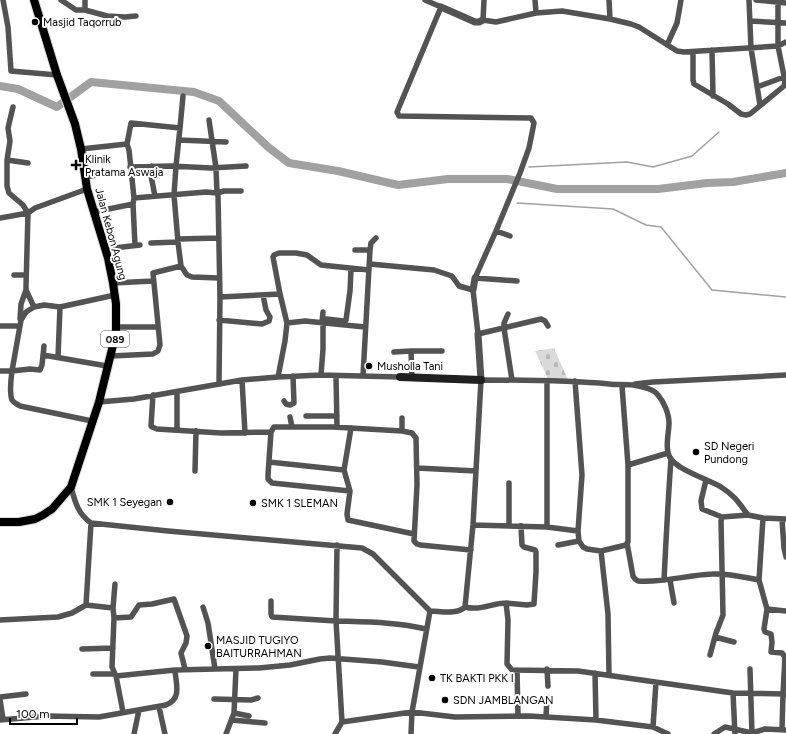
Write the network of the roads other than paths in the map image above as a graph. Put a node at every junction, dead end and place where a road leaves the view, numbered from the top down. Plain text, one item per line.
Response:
1 (3, 0) edge
2 (34, 0) edge
3 (62, 0) edge
4 (85, 0) edge
5 (425, 0) edge
6 (484, 0) edge
7 (535, 0) edge
8 (609, 0) edge
9 (681, 0) edge
10 (749, 0) edge
11 (756, 0) edge
12 (778, 1) edge
13 (786, 4) edge
14 (441, 7) junction
15 (85, 10) junction
16 (536, 14) junction
17 (136, 16) dead end
18 (610, 19) junction
19 (483, 20) junction
20 (750, 21) junction
21 (778, 22) junction
22 (786, 23) edge
23 (786, 42) edge
24 (667, 46) junction
25 (778, 46) junction
26 (786, 46) edge
27 (751, 48) junction
28 (712, 50) junction
29 (693, 52) junction
30 (57, 75) junction
31 (784, 77) junction
32 (757, 86) junction
33 (183, 96) dead end
34 (713, 96) junction
35 (760, 105) junction
36 (13, 107) dead end
37 (210, 120) dead end
38 (180, 128) junction
39 (179, 140) junction
40 (212, 142) junction
41 (226, 142) dead end
42 (127, 144) junction
43 (80, 149) junction
44 (8, 160) junction
45 (28, 163) dead end
46 (152, 166) junction
47 (176, 166) junction
48 (246, 166) dead end
49 (130, 167) junction
50 (216, 168) junction
51 (107, 173) dead end
52 (85, 177) junction
53 (7, 186) junction
54 (0, 187) edge
55 (87, 189) junction
56 (242, 191) dead end
57 (217, 192) junction
58 (174, 195) junction
59 (155, 196) junction
60 (133, 200) junction
61 (94, 212) junction
62 (28, 213) junction
63 (0, 218) edge
64 (496, 231) junction
65 (510, 236) dead end
66 (219, 238) junction
67 (376, 238) dead end
68 (178, 241) junction
69 (151, 242) dead end
70 (105, 249) junction
71 (355, 250) dead end
72 (370, 250) junction
73 (181, 266) junction
74 (370, 267) junction
75 (351, 268) junction
76 (14, 275) dead end
77 (26, 275) junction
78 (220, 278) junction
79 (475, 278) junction
80 (153, 281) junction
81 (517, 281) dead end
82 (113, 284) junction
83 (26, 290) junction
84 (473, 290) junction
85 (115, 294) junction
86 (280, 294) junction
87 (263, 295) junction
88 (220, 297) junction
89 (34, 307) junction
90 (60, 307) junction
91 (323, 312) dead end
92 (508, 314) dead end
93 (20, 320) junction
94 (219, 320) junction
95 (287, 323) junction
96 (322, 323) junction
97 (0, 326) edge
98 (16, 326) dead end
99 (548, 326) dead end
100 (158, 327) junction
101 (365, 327) junction
102 (116, 328) junction
103 (504, 328) junction
104 (478, 334) junction
105 (44, 346) dead end
106 (411, 351) junction
107 (442, 351) dead end
108 (394, 352) dead end
109 (43, 355) junction
110 (111, 356) junction
111 (58, 357) junction
112 (107, 366) junction
113 (0, 371) edge
114 (12, 371) junction
115 (321, 375) junction
116 (786, 375) edge
117 (293, 376) junction
118 (336, 376) junction
119 (363, 376) junction
120 (278, 377) junction
121 (400, 378) joint
122 (412, 378) junction
123 (242, 380) junction
124 (481, 380) junction
125 (512, 380) junction
126 (547, 381) junction
127 (576, 381) junction
128 (219, 384) junction
129 (630, 385) junction
130 (622, 386) junction
131 (177, 392) junction
132 (153, 395) junction
133 (284, 401) dead end
134 (99, 402) junction
135 (290, 416) dead end
136 (306, 416) dead end
137 (337, 416) junction
138 (402, 418) dead end
139 (92, 422) junction
140 (292, 427) junction
141 (337, 427) junction
142 (351, 428) junction
143 (177, 430) junction
144 (196, 431) junction
145 (402, 431) junction
146 (271, 432) junction
147 (245, 433) junction
148 (668, 453) junction
149 (671, 459) junction
150 (269, 462) junction
151 (628, 465) junction
152 (417, 468) junction
153 (344, 470) junction
154 (195, 471) dead end
155 (476, 471) junction
156 (706, 480) junction
157 (509, 483) dead end
158 (71, 487) junction
159 (350, 492) junction
160 (748, 515) junction
161 (722, 517) junction
162 (763, 518) junction
163 (784, 519) edge
164 (0, 522) edge
165 (91, 523) junction
166 (473, 525) junction
167 (509, 526) junction
168 (521, 526) junction
169 (547, 527) junction
170 (578, 531) junction
171 (414, 534) junction
172 (580, 541) junction
173 (627, 543) junction
174 (337, 545) junction
175 (558, 546) dead end
176 (471, 550) junction
177 (601, 551) junction
178 (786, 556) edge
179 (723, 574) junction
180 (664, 580) junction
181 (670, 580) junction
182 (759, 580) junction
183 (115, 584) dead end
184 (271, 601) dead end
185 (506, 602) junction
186 (674, 604) dead end
187 (86, 605) junction
188 (203, 607) dead end
189 (465, 607) junction
190 (113, 608) junction
191 (767, 609) junction
192 (430, 611) junction
193 (786, 611) edge
194 (114, 618) junction
195 (0, 620) edge
196 (336, 622) junction
197 (426, 629) junction
198 (715, 637) junction
199 (734, 642) dead end
200 (82, 648) dead end
201 (112, 648) junction
202 (710, 655) dead end
203 (338, 660) junction
204 (419, 667) junction
205 (185, 669) junction
206 (215, 669) junction
207 (236, 669) junction
208 (547, 669) junction
209 (750, 669) dead end
210 (175, 670) junction
211 (517, 670) junction
212 (595, 673) junction
213 (93, 674) dead end
214 (115, 675) junction
215 (609, 675) junction
216 (656, 682) junction
217 (548, 686) dead end
218 (733, 693) junction
219 (751, 693) junction
220 (26, 694) dead end
221 (784, 695) edge
222 (0, 696) edge
223 (547, 697) dead end
224 (258, 698) dead end
225 (214, 699) dead end
226 (235, 699) junction
227 (0, 700) edge
228 (159, 707) junction
229 (139, 710) junction
230 (123, 712) junction
231 (412, 712) junction
232 (234, 713) junction
233 (249, 716) dead end
234 (518, 716) junction
235 (546, 717) junction
236 (2, 720) edge
237 (232, 720) junction
238 (596, 720) junction
239 (342, 722) junction
240 (265, 723) dead end
241 (653, 727) junction
242 (784, 729) edge
243 (735, 731) edge
244 (134, 734) edge
245 (166, 734) edge
246 (226, 734) edge
247 (335, 734) edge
248 (411, 734) edge
249 (668, 734) edge
250 (714, 734) edge
251 (752, 734) edge

1 - 30 street
2 - 30 main road, Jalan Kebon Agung / 089
3 - 15 street
4 - 15 street
5 - 14 street
6 - 19 street
7 - 16 street
8 - 18 street
9 - 24 street
10 - 20 street
11 - 12 street
12 - 13 street
12 - 21 street
14 - 19 street
14 - 64 street
15 - 17 street
16 - 18 street
16 - 19 street
18 - 24 street
20 - 21 street
20 - 27 street
21 - 22 street
21 - 25 street
23 - 25 street
24 - 29 street
25 - 26 street
25 - 27 street
25 - 31 street
27 - 28 street
27 - 32 street
28 - 29 street
28 - 34 street
29 - 34 street
30 - 43 main road, Jalan Kebon Agung / 089
31 - 32 street
31 - 35 street
32 - 35 street
33 - 38 street
34 - 35 street
36 - 44 street
37 - 40 street
38 - 39 street
38 - 42 street
39 - 40 street
39 - 47 street
40 - 41 street
40 - 50 street
42 - 43 street
42 - 49 street
43 - 52 main road, Jalan Kebon Agung / 089
44 - 45 street
44 - 53 street
46 - 47 street
46 - 49 street
46 - 59 street
47 - 50 street
47 - 58 street
48 - 50 street
49 - 60 street
50 - 57 street
51 - 52 street
52 - 55 main road, Jalan Kebon Agung / 089
53 - 54 street
53 - 62 street
55 - 61 main road, Jalan Kebon Agung / 089
55 - 62 street
56 - 57 street
57 - 58 street
57 - 66 street
58 - 59 street
58 - 68 street
59 - 60 street
60 - 61 street
60 - 70 street
61 - 70 main road, Jalan Kebon Agung / 089
62 - 63 street
62 - 77 street
64 - 65 street
64 - 79 street
66 - 68 street
66 - 78 street
67 - 72 street
68 - 69 street
68 - 73 street
70 - 82 main road, Jalan Kebon Agung / 089
71 - 72 street
72 - 74 street
73 - 78 street
73 - 80 street
74 - 75 street
74 - 84 street
74 - 101 street
75 - 86 street
75 - 96 street
76 - 77 street
77 - 83 street
78 - 88 street
79 - 81 street
79 - 84 street
80 - 82 street
80 - 100 street
82 - 85 main road, Jalan Kebon Agung / 089
83 - 89 street
83 - 93 street
84 - 104 street
85 - 90 street
85 - 102 main road, Jalan Kebon Agung / 089
86 - 87 street
86 - 95 street
87 - 88 street
87 - 94 street
88 - 94 street
89 - 90 street
89 - 93 street
90 - 111 street
91 - 96 street
92 - 103 street
93 - 114 street
94 - 128 street
95 - 96 street
95 - 120 street
96 - 101 street
96 - 115 street
97 - 98 street
99 - 103 street
100 - 102 street
100 - 110 street
101 - 119 street
102 - 110 main road, Jalan Kebon Agung / 089
103 - 104 street
103 - 125 street
104 - 124 street
105 - 109 street
106 - 107 street
106 - 108 street
106 - 122 street
109 - 111 street
109 - 114 street
110 - 112 main road, Jalan Kebon Agung / 089
111 - 112 street
112 - 134 main road, Jalan Kebon Agung / 089
113 - 114 street
114 - 139 street
115 - 117 street
115 - 118 street
116 - 129 street
117 - 120 street
117 - 133 street
118 - 119 street
118 - 137 street
119 - 121 street
120 - 123 street
121 - 122 main road
122 - 124 main road
123 - 128 street
123 - 147 street
124 - 125 street
124 - 155 street
125 - 126 street
126 - 127 street
126 - 169 street
127 - 130 street
127 - 170 street
128 - 131 street
129 - 130 street
129 - 148 street
130 - 151 street
131 - 132 street
131 - 143 street
132 - 134 street
132 - 143 street
134 - 139 main road, Jalan Kebon Agung / 089
135 - 140 street
136 - 137 street
137 - 141 street
138 - 145 street
139 - 158 main road, Jalan Kebon Agung / 089
140 - 141 street
140 - 146 street
141 - 142 street
142 - 145 street
142 - 153 street
143 - 144 street
144 - 147 street
144 - 154 street
145 - 152 street
146 - 147 street
146 - 150 street
148 - 149 street
148 - 151 street
149 - 156 street
149 - 180 street
150 - 153 street
150 - 159 street
151 - 173 street
152 - 155 street
152 - 171 street
153 - 159 street
155 - 166 street
156 - 160 street
156 - 161 street
157 - 167 street
158 - 164 main road, Jalan Kebon Agung / 089
158 - 165 street
159 - 171 street
160 - 161 street
160 - 162 street
161 - 179 street
162 - 163 street
162 - 182 street
163 - 178 street
165 - 174 street
165 - 187 street
166 - 167 street
166 - 176 street
167 - 168 street
168 - 169 street
168 - 185 street
169 - 170 street
170 - 172 street
171 - 176 street
172 - 175 street
172 - 177 street
173 - 177 street
173 - 180 street
174 - 192 street
174 - 196 street
176 - 189 street
177 - 215 street
179 - 181 street
179 - 182 street
179 - 198 street
180 - 181 street
181 - 186 street
182 - 191 street
183 - 190 street
184 - 196 street
185 - 189 street
185 - 211 street
187 - 190 street
187 - 195 street
188 - 206 street
189 - 192 street
190 - 194 street
191 - 193 street
191 - 221 street
192 - 197 street
194 - 201 street
194 - 205 street
196 - 197 street
196 - 203 street
197 - 204 street
198 - 199 street
198 - 202 street
200 - 201 street
201 - 214 street
203 - 204 street
203 - 207 street
203 - 239 street
204 - 231 street
205 - 206 street
205 - 210 street
206 - 207 street
207 - 226 street
208 - 211 street
208 - 212 street
208 - 217 street
209 - 219 street
210 - 214 street
210 - 228 street
211 - 234 street
212 - 215 street
212 - 238 street
213 - 214 street
214 - 230 street
215 - 216 street
216 - 218 street
216 - 241 street
218 - 219 street
218 - 243 street
219 - 221 street
219 - 251 street
220 - 222 street
221 - 242 street
223 - 235 street
224 - 226 street
225 - 226 street
226 - 232 street
227 - 236 street
228 - 229 street
228 - 245 street
229 - 230 street
229 - 244 street
230 - 236 street
231 - 234 street
231 - 239 street
231 - 248 street
232 - 233 street
232 - 237 street
234 - 235 street
235 - 238 street
237 - 240 street
237 - 246 street
238 - 241 street
239 - 247 street
241 - 249 street
242 - 251 street
243 - 250 street
243 - 251 street

